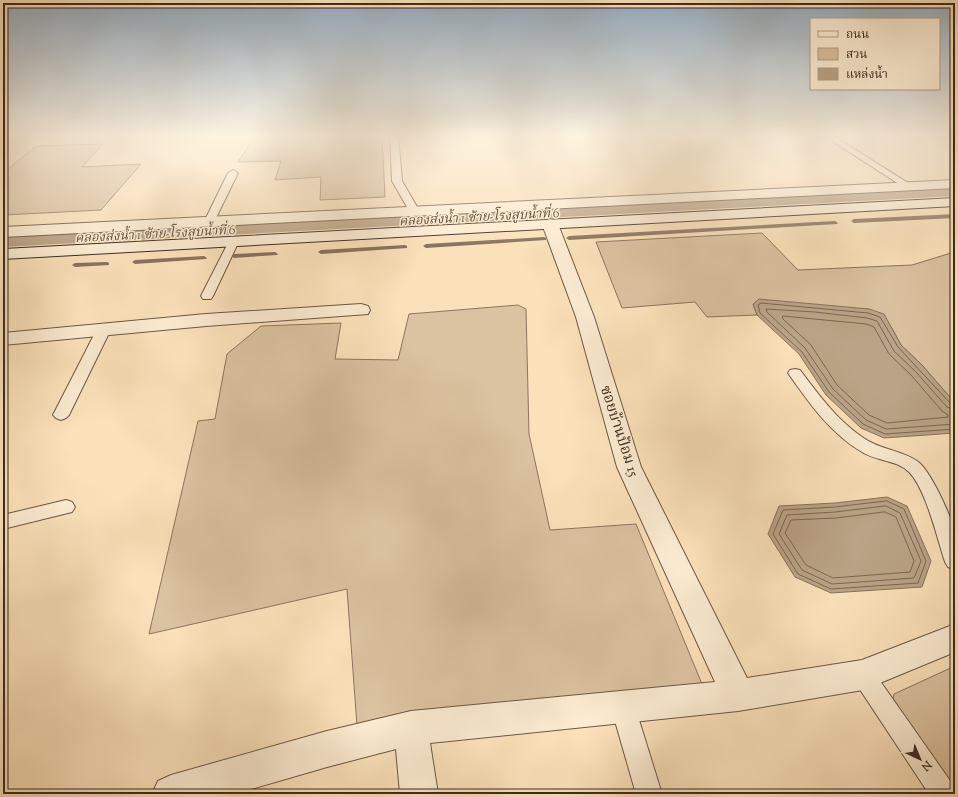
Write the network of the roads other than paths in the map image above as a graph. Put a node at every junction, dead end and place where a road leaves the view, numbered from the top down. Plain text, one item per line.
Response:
1 (233, 172) dead end
2 (396, 172) edge
3 (886, 172) edge
4 (955, 184) edge
5 (908, 186) junction
6 (955, 202) edge
7 (416, 221) junction
8 (209, 222) junction
9 (550, 224) junction
10 (3, 232) edge
11 (234, 241) junction
12 (3, 254) edge
13 (207, 296) dead end
14 (360, 310) dead end
15 (104, 330) junction
16 (3, 339) edge
17 (795, 373) dead end
18 (61, 415) dead end
19 (66, 507) dead end
20 (3, 522) edge
21 (955, 562) edge
22 (955, 638) edge
23 (863, 675) junction
24 (738, 695) junction
25 (623, 707) junction
26 (411, 728) junction
27 (171, 794) edge
28 (419, 794) edge
29 (649, 794) edge
30 (944, 794) edge

1 - 8 lane
2 - 7 lane
3 - 5 lane
4 - 5 street
5 - 7 street
6 - 9 street
7 - 8 street
7 - 9 street
7 - 11 street
8 - 10 street
9 - 24 street, ซอยบ้านป้อม 15
11 - 12 street
11 - 13 lane
14 - 15 street
15 - 16 street
15 - 18 lane
17 - 21 lane
19 - 20 lane
22 - 23 street
23 - 24 street
23 - 30 lane
24 - 25 street
25 - 26 street
25 - 29 lane
26 - 27 street
26 - 28 street

